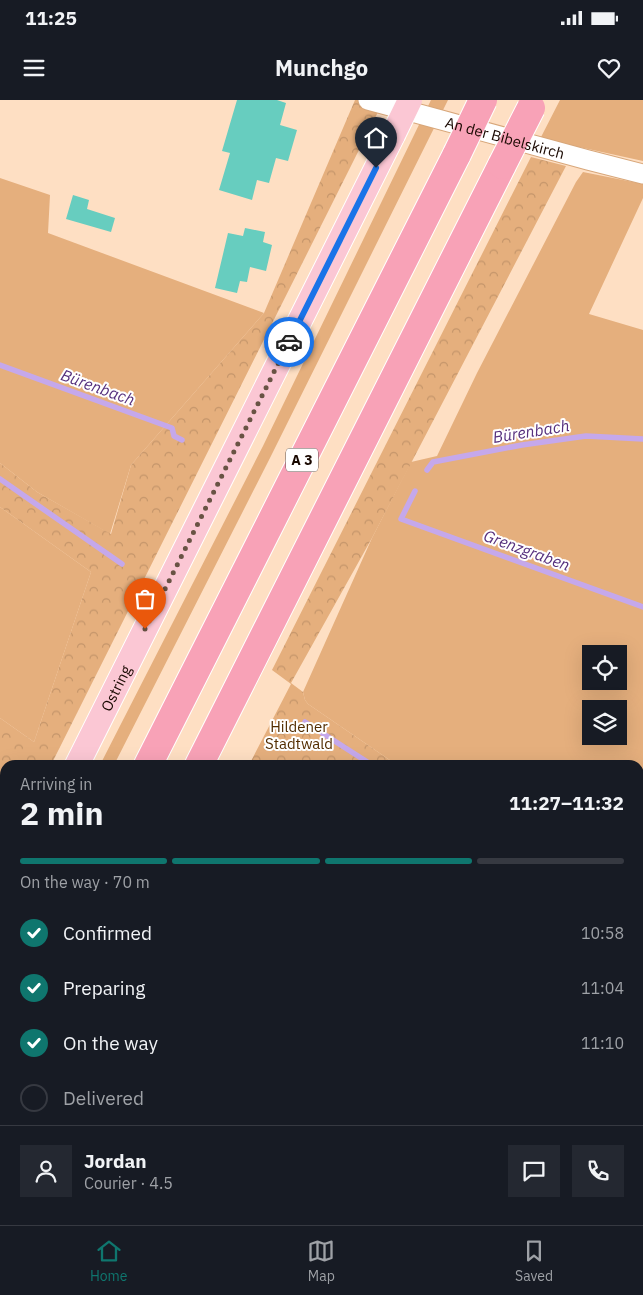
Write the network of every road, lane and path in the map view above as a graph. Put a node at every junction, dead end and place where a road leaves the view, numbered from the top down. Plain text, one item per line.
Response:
1 (368, 100) edge
2 (410, 100) edge
3 (483, 100) edge
4 (533, 104) edge
5 (643, 174) edge
6 (80, 760) edge
7 (151, 760) edge
8 (202, 760) edge

1 - 5 street, An der Bibelskirch
2 - 6 main road, Ostring, bridge
3 - 7 highway, A 3, bridge
4 - 8 highway, bridge

